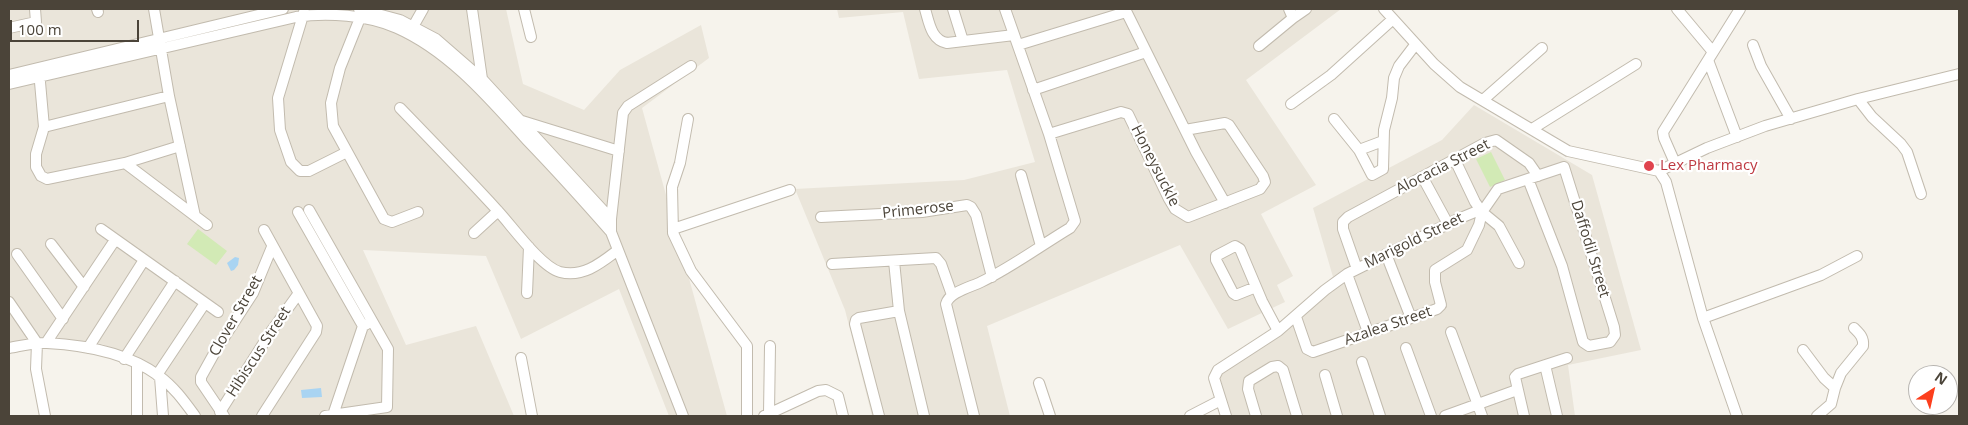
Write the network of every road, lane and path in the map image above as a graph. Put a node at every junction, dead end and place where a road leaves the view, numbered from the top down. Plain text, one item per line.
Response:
1 (35, 9) edge
2 (154, 9) edge
3 (283, 9) edge
4 (423, 9) edge
5 (472, 9) edge
6 (524, 9) edge
7 (925, 9) edge
8 (953, 9) edge
9 (1005, 9) edge
10 (1306, 9) edge
11 (1384, 9) edge
12 (1678, 9) edge
13 (1740, 9) edge
14 (1126, 10) edge
15 (362, 11) edge
16 (304, 12) edge
17 (1290, 14) edge
18 (1393, 19) junction
19 (235, 26) junction
20 (9, 28) edge
21 (411, 30) junction
22 (531, 37) dead end
23 (159, 38) junction
24 (1016, 40) junction
25 (963, 41) junction
26 (1415, 45) junction
27 (1259, 46) dead end
28 (1753, 46) dead end
29 (1542, 48) dead end
30 (161, 49) junction
31 (1146, 52) junction
32 (1711, 56) junction
33 (100, 58) junction
34 (1636, 64) dead end
35 (691, 66) dead end
36 (39, 72) junction
37 (1959, 74) edge
38 (9, 75) edge
39 (479, 83) junction
40 (9, 84) edge
41 (1033, 90) junction
42 (169, 96) junction
43 (1858, 99) junction
44 (1483, 100) junction
45 (1291, 104) dead end
46 (400, 108) dead end
47 (688, 119) dead end
48 (1334, 119) dead end
49 (1791, 119) junction
50 (518, 123) junction
51 (44, 127) junction
52 (1532, 129) junction
53 (1185, 130) junction
54 (1049, 134) junction
55 (1737, 137) junction
56 (1383, 142) junction
57 (180, 146) junction
58 (1359, 150) junction
59 (619, 151) junction
60 (1568, 151) junction
61 (346, 152) junction
62 (1455, 160) junction
63 (125, 163) junction
64 (1676, 163) junction
65 (1564, 167) junction
66 (1659, 171) junction
67 (1020, 175) dead end
68 (1533, 177) junction
69 (1423, 178) junction
70 (790, 190) dead end
71 (1921, 194) dead end
72 (1225, 203) junction
73 (303, 211) dead end
74 (498, 211) junction
75 (418, 212) dead end
76 (1482, 212) junction
77 (195, 216) junction
78 (821, 217) dead end
79 (611, 219) junction
80 (1448, 224) junction
81 (207, 225) dead end
82 (673, 228) junction
83 (101, 229) dead end
84 (264, 230) dead end
85 (611, 232) junction
86 (474, 233) dead end
87 (115, 240) junction
88 (51, 244) dead end
89 (1040, 246) junction
90 (272, 247) junction
91 (529, 247) junction
92 (618, 250) junction
93 (17, 254) dead end
94 (1386, 254) junction
95 (1857, 256) dead end
96 (144, 260) junction
97 (894, 262) junction
98 (1519, 262) dead end
99 (832, 264) dead end
100 (1357, 269) junction
101 (1347, 274) junction
102 (992, 277) junction
103 (175, 281) junction
104 (84, 287) junction
105 (1256, 287) junction
106 (299, 293) junction
107 (527, 293) dead end
108 (952, 295) junction
109 (9, 302) edge
110 (205, 303) junction
111 (899, 311) junction
112 (218, 312) dead end
113 (1296, 316) junction
114 (1411, 318) junction
115 (1703, 318) junction
116 (63, 319) junction
117 (368, 324) junction
118 (1854, 328) dead end
119 (1278, 331) junction
120 (1368, 332) junction
121 (1451, 332) dead end
122 (41, 343) junction
123 (770, 346) dead end
124 (9, 348) edge
125 (88, 348) junction
126 (1406, 348) dead end
127 (1803, 350) dead end
128 (521, 358) dead end
129 (1567, 358) dead end
130 (124, 359) junction
131 (1362, 362) dead end
132 (137, 364) junction
133 (1545, 365) junction
134 (1325, 375) dead end
135 (158, 376) junction
136 (1039, 383) dead end
137 (1834, 388) junction
138 (1517, 390) junction
139 (1222, 400) junction
140 (1478, 405) junction
141 (222, 414) edge
142 (767, 415) edge
143 (45, 416) edge
144 (137, 416) edge
145 (163, 416) edge
146 (194, 416) edge
147 (262, 416) edge
148 (333, 416) edge
149 (532, 416) edge
150 (683, 416) edge
151 (747, 416) edge
152 (843, 416) edge
153 (879, 416) edge
154 (924, 416) edge
155 (974, 416) edge
156 (1050, 416) edge
157 (1190, 416) edge
158 (1226, 416) edge
159 (1256, 416) edge
160 (1297, 416) edge
161 (1337, 416) edge
162 (1380, 416) edge
163 (1431, 416) edge
164 (1445, 416) edge
165 (1482, 416) edge
166 (1524, 416) edge
167 (1557, 416) edge
168 (1737, 416) edge
169 (1817, 416) edge

1 - 20 street
2 - 23 street
3 - 19 street
4 - 21 street
5 - 39 street
6 - 22 street
7 - 25 street
8 - 25 street
9 - 24 street
10 - 17 street
11 - 18 street
12 - 32 street
13 - 32 street
14 - 24 street
14 - 31 street
15 - 16 street
15 - 21 street
15 - 61 street
16 - 19 street
16 - 61 street
17 - 27 street
18 - 26 street
18 - 45 street
19 - 23 street
19 - 30 street
21 - 39 street
23 - 30 street
23 - 33 street
24 - 25 street
24 - 41 street
26 - 44 street
26 - 56 street
28 - 49 street
29 - 44 street
30 - 33 street
30 - 42 street
31 - 41 street
31 - 53 street
32 - 55 street
32 - 64 street
33 - 36 street
34 - 52 street
35 - 59 street
36 - 38 street
36 - 40 street
36 - 51 street
37 - 43 street
39 - 50 street
41 - 54 street
42 - 51 street
42 - 57 street
43 - 49 street
43 - 71 street
44 - 52 street
46 - 74 street
47 - 82 street
48 - 58 street
49 - 55 street
50 - 59 street
50 - 79 street
50 - 85 street
51 - 63 street
52 - 60 street
53 - 72 street
53 - 72 street, Honeysuckle
54 - 72 street, Honeysuckle
54 - 89 street
55 - 64 street
56 - 58 street
56 - 58 street
57 - 63 street
57 - 77 street
59 - 79 street
60 - 65 street
60 - 66 street
61 - 75 street
62 - 68 street, Alocacia Street
62 - 69 street, Alocacia Street
62 - 76 street
63 - 77 street
64 - 66 street
65 - 68 street
65 - 68 street, Daffodil Street
66 - 115 street
67 - 89 street
68 - 76 street
69 - 80 street
69 - 100 street, Alocacia Street
70 - 82 street
73 - 117 street
74 - 86 street
74 - 91 street
76 - 80 street, Marigold Street
76 - 98 street
76 - 114 street, Azalea Street
77 - 81 street
78 - 102 street, Primerose
79 - 85 street
80 - 94 street, Marigold Street
82 - 151 street
83 - 87 street
84 - 90 street
85 - 92 street
87 - 96 street
87 - 104 street
88 - 104 street
89 - 102 street
90 - 106 street
90 - 141 street, Clover Street
91 - 92 street
91 - 107 street
92 - 150 street
93 - 116 street
94 - 100 street, Marigold Street
94 - 114 street
95 - 115 street
96 - 103 street
96 - 125 street
97 - 99 street
97 - 108 street
97 - 111 street
100 - 101 street, Marigold Street
101 - 113 street, Marigold Street
101 - 120 street
102 - 108 street
103 - 110 street
103 - 130 street
104 - 116 street
105 - 105 street
105 - 119 street
106 - 141 street, Hibiscus Street
106 - 147 street
108 - 155 street
109 - 122 street
110 - 112 street
110 - 135 street
111 - 153 street
111 - 154 street
113 - 119 street, Marigold Street
113 - 120 street, Azalea Street
114 - 120 street, Azalea Street
115 - 168 street
116 - 122 street
117 - 148 street
117 - 148 street
118 - 137 street
119 - 139 street, Marigold Street
121 - 140 street
122 - 124 street
122 - 125 street
122 - 143 street
123 - 142 street
125 - 130 street
126 - 163 street
127 - 137 street
128 - 149 street
129 - 133 street
130 - 132 street
131 - 162 street
132 - 135 street
132 - 144 street
133 - 138 street
133 - 167 street
134 - 161 street
135 - 145 street
135 - 146 street
136 - 156 street
137 - 169 street
138 - 140 street
138 - 166 street
139 - 157 street
139 - 158 street
140 - 164 street
140 - 165 street
142 - 152 street
159 - 160 street

